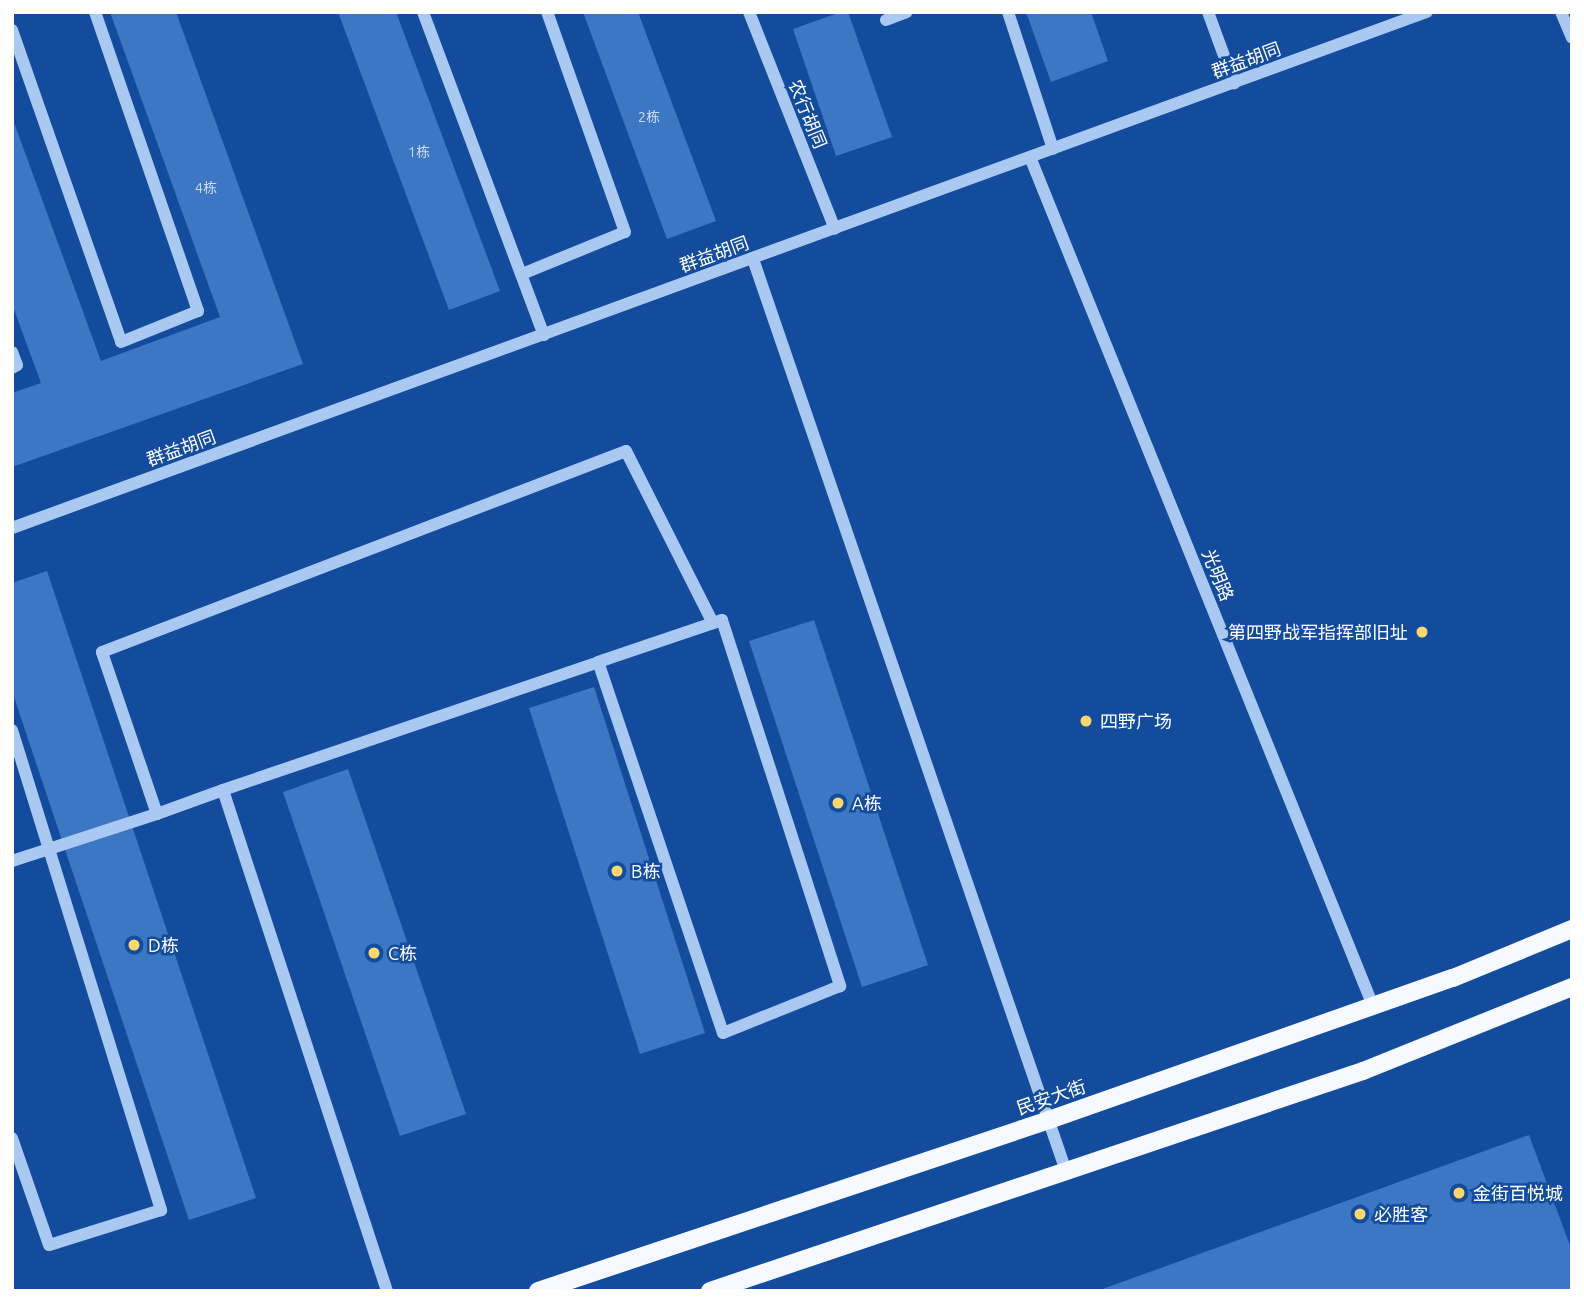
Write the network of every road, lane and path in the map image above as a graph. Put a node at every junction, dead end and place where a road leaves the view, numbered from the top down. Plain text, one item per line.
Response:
1 (95, 12) edge
2 (424, 12) edge
3 (547, 12) edge
4 (749, 12) edge
5 (907, 12) edge
6 (1008, 12) edge
7 (1208, 12) edge
8 (1427, 12) edge
9 (1561, 12) edge
10 (886, 20) dead end
11 (12, 30) edge
12 (1572, 38) edge
13 (1234, 83) junction
14 (1053, 149) junction
15 (1030, 157) junction
16 (835, 229) junction
17 (753, 259) junction
18 (522, 274) junction
19 (544, 335) junction
20 (12, 352) edge
21 (12, 368) edge
22 (12, 528) edge
23 (713, 623) junction
24 (598, 662) junction
25 (12, 730) edge
26 (223, 790) junction
27 (157, 814) junction
28 (52, 849) junction
29 (12, 862) edge
30 (1572, 929) edge
31 (1572, 987) edge
32 (1373, 1006) junction
33 (1049, 1121) junction
34 (12, 1138) edge
35 (1066, 1171) junction
36 (387, 1291) edge
37 (538, 1291) edge
38 (710, 1291) edge

1 - 11 street
2 - 18 street
3 - 18 street
4 - 16 street, 农行胡同
5 - 10 street
6 - 14 street
7 - 13 street
8 - 13 street, 群益胡同
9 - 12 street
13 - 14 street, 群益胡同
14 - 15 street, 群益胡同
15 - 16 street, 群益胡同
15 - 32 street, 光明路
16 - 17 street, 群益胡同
17 - 19 street, 群益胡同
17 - 33 street
18 - 19 street
19 - 22 street, 群益胡同
20 - 21 street
23 - 24 street
23 - 24 street
23 - 27 street
24 - 26 street
25 - 28 street
26 - 27 street
26 - 36 street
27 - 28 street
28 - 29 street
28 - 34 street
30 - 32 main road, 民安大街
31 - 35 main road
32 - 33 main road, 民安大街
33 - 35 street
33 - 37 main road, 民安大街
35 - 38 main road

